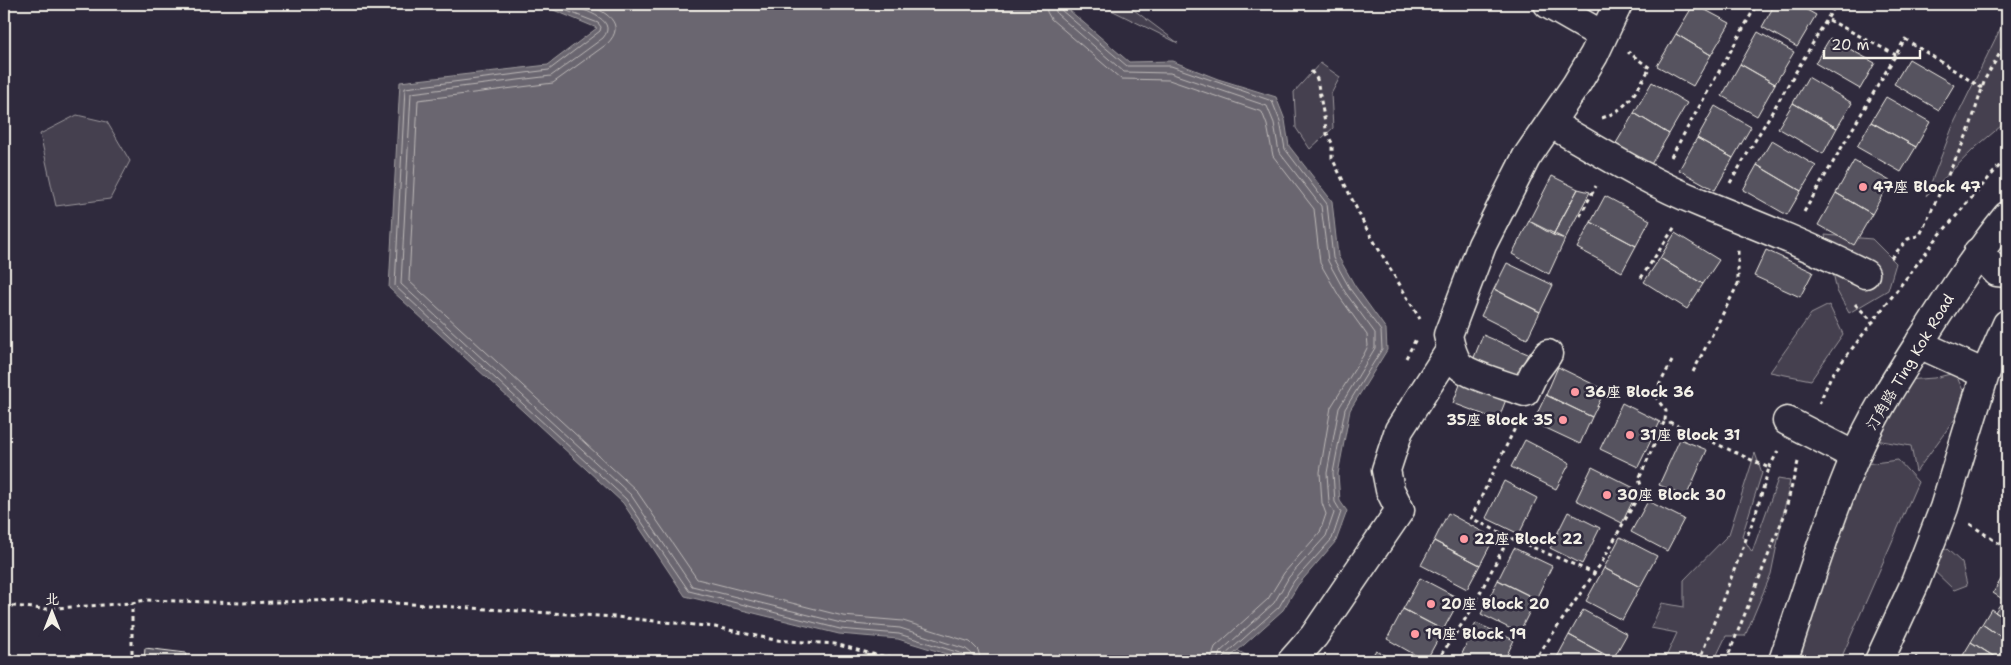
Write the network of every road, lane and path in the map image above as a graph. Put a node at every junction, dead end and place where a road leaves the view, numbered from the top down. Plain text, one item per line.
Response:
1 (1548, 4) edge
2 (1618, 4) edge
3 (1757, 4) edge
4 (1836, 4) edge
5 (1828, 20) junction
6 (1602, 35) junction
7 (2007, 40) edge
8 (1896, 55) junction
9 (1311, 71) dead end
10 (1982, 88) junction
11 (1550, 123) junction
12 (2007, 157) edge
13 (1657, 181) junction
14 (1704, 203) junction
15 (2007, 216) edge
16 (1789, 239) junction
17 (1738, 245) dead end
18 (1978, 252) junction
19 (2007, 273) edge
20 (1865, 274) junction
21 (1641, 278) dead end
22 (1874, 323) junction
23 (2007, 324) edge
24 (1921, 340) junction
25 (1451, 349) junction
26 (1548, 354) dead end
27 (1405, 361) dead end
28 (1672, 362) dead end
29 (1693, 372) dead end
30 (1985, 374) junction
31 (1525, 392) junction
32 (1665, 420) junction
33 (1796, 426) junction
34 (1855, 456) junction
35 (1944, 508) junction
36 (1509, 537) junction
37 (2007, 549) edge
38 (1594, 573) junction
39 (132, 603) junction
40 (4, 605) edge
41 (132, 661) edge
42 (920, 661) edge
43 (1292, 661) edge
44 (1436, 661) edge
45 (1534, 661) edge
46 (1699, 661) edge
47 (1726, 661) edge
48 (1783, 661) edge
49 (1879, 661) edge

1 - 6 main road
2 - 6 main road
3 - 13 path
4 - 5 path
5 - 8 path
5 - 14 path
6 - 11 main road
7 - 10 path
8 - 10 path
8 - 16 path
9 - 27 path
10 - 20 path
11 - 13 main road
11 - 25 main road
12 - 22 path
13 - 14 main road
14 - 16 main road
14 - 21 path
15 - 18 main road, 汀角路 Ting Kok Road
16 - 20 main road
17 - 29 path
18 - 19 main road
18 - 24 main road, 汀角路 Ting Kok Road
20 - 22 path
22 - 33 path
23 - 30 main road
24 - 30 main road
24 - 34 main road, 汀角路 Ting Kok Road
25 - 31 main road
25 - 43 main road
26 - 31 main road
28 - 32 path
30 - 35 main road
31 - 36 path
32 - 38 path
32 - 46 path
33 - 34 main road
33 - 47 path
34 - 48 main road, 汀角路 Ting Kok Road
35 - 37 path
35 - 49 main road
36 - 38 path
36 - 44 path
38 - 45 path
39 - 40 path
39 - 41 path
39 - 42 path

